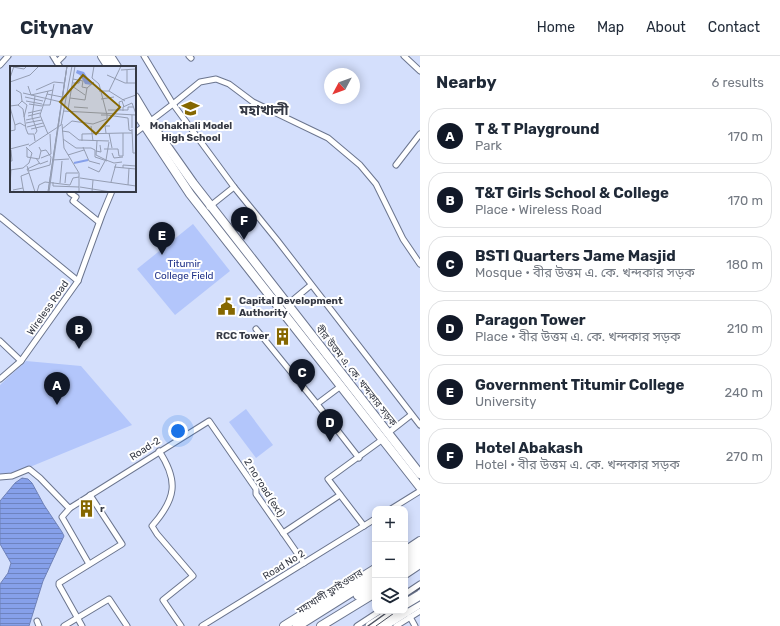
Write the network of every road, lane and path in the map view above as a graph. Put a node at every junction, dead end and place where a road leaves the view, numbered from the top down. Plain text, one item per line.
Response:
1 (8, 56) edge
2 (53, 56) edge
3 (63, 56) edge
4 (102, 56) edge
5 (110, 56) edge
6 (144, 56) edge
7 (404, 56) edge
8 (57, 62) junction
9 (0, 65) edge
10 (59, 66) edge
11 (108, 66) edge
12 (116, 66) edge
13 (420, 71) edge
14 (136, 99) edge
15 (173, 104) junction
16 (136, 112) edge
17 (147, 124) junction
18 (136, 132) edge
19 (420, 134) edge
20 (396, 165) dead end
21 (234, 187) junction
22 (70, 192) dead end
23 (112, 192) edge
24 (210, 206) junction
25 (203, 211) junction
26 (0, 217) edge
27 (99, 222) junction
28 (420, 264) edge
29 (78, 281) junction
30 (311, 286) junction
31 (287, 305) junction
32 (256, 329) dead end
33 (0, 341) edge
34 (21, 361) junction
35 (0, 380) edge
36 (341, 386) junction
37 (317, 404) junction
38 (411, 414) junction
39 (210, 421) joint
40 (420, 425) edge
41 (386, 436) junction
42 (159, 451) junction
43 (358, 458) junction
44 (420, 474) edge
45 (0, 477) edge
46 (420, 487) edge
47 (420, 491) edge
48 (90, 495) junction
49 (340, 495) junction
50 (396, 506) edge
51 (70, 508) junction
52 (372, 521) edge
53 (364, 526) junction
54 (282, 532) junction
55 (420, 541) edge
56 (408, 549) edge
57 (420, 549) edge
58 (408, 556) edge
59 (420, 556) edge
60 (304, 563) junction
61 (89, 564) junction
62 (408, 564) edge
63 (420, 564) edge
64 (372, 571) edge
65 (408, 572) edge
66 (373, 578) edge
67 (420, 584) edge
68 (372, 586) edge
69 (408, 592) edge
70 (420, 594) edge
71 (372, 595) edge
72 (408, 602) edge
73 (420, 603) edge
74 (420, 611) edge
75 (375, 614) edge
76 (389, 614) edge
77 (410, 617) junction
78 (77, 618) junction
79 (64, 626) edge
80 (82, 626) edge
81 (128, 626) edge
82 (181, 626) edge
83 (202, 626) edge
84 (284, 626) edge
85 (297, 626) edge
86 (308, 626) edge
87 (321, 626) edge
88 (357, 626) edge
89 (370, 626) edge
90 (383, 626) edge
91 (396, 626) edge
92 (416, 626) edge

1 - 9 street
2 - 8 street
3 - 8 street
4 - 11 main road
5 - 12 main road
6 - 15 street
7 - 13 street
8 - 10 street
14 - 17 main road, বীর উত্তম এ. কে. খন্দকার সড়ক
15 - 17 street
15 - 21 street
15 - 28 street
16 - 17 main road, বীর উত্তম এ. কে. খন্দকার সড়ক
17 - 18 street
17 - 24 main road, বীর উত্তম এ. কে. খন্দকার সড়ক
17 - 25 main road, বীর উত্তম এ. কে. খন্দকার সড়ক
19 - 20 street
21 - 24 street
21 - 30 street
22 - 27 street
23 - 27 street, Wireless Road
24 - 25 street
24 - 31 main road, বীর উত্তম এ. কে. খন্দকার সড়ক
25 - 36 main road, বীর উত্তম এ. কে. খন্দকার সড়ক
26 - 29 street
27 - 29 street, Wireless Road
29 - 34 street, Wireless Road
30 - 31 street
30 - 38 street
31 - 41 main road, বীর উত্তম এ. কে. খন্দকার সড়ক
32 - 37 street
33 - 34 street
34 - 35 street, Wireless Road
36 - 37 street
36 - 41 main road, বীর উত্তম এ. কে. খন্দকার সড়ক
37 - 43 street
38 - 40 street
38 - 41 street
39 - 42 street, Road-2
39 - 54 street, 2 no road (ext)
41 - 43 street
41 - 44 main road, বীর উত্তম এ. কে. খন্দকার সড়ক
41 - 46 main road, বীর উত্তম এ. কে. খন্দকার সড়ক
42 - 48 street, Road-2
42 - 82 street
43 - 49 street
45 - 51 street
47 - 50 street
48 - 51 street, Road-2
48 - 61 street
49 - 53 street
49 - 54 street
51 - 61 street
52 - 53 street, Road No 2
53 - 60 street, Road No 2
54 - 60 street, 2 no road (ext)
55 - 56 main road
57 - 58 highway
59 - 62 highway
60 - 83 street, Road No 2
61 - 78 street
63 - 65 main road
64 - 84 main road
66 - 85 highway, মহাখালী ফ্লাইওভার
67 - 69 street
68 - 86 highway, মহাখালী ফ্লাইওভার
70 - 72 highway, bridge
71 - 87 main road
73 - 90 highway
74 - 77 street
75 - 88 street
76 - 89 highway
77 - 91 street
77 - 92 street
78 - 79 street
78 - 80 street
78 - 81 street

